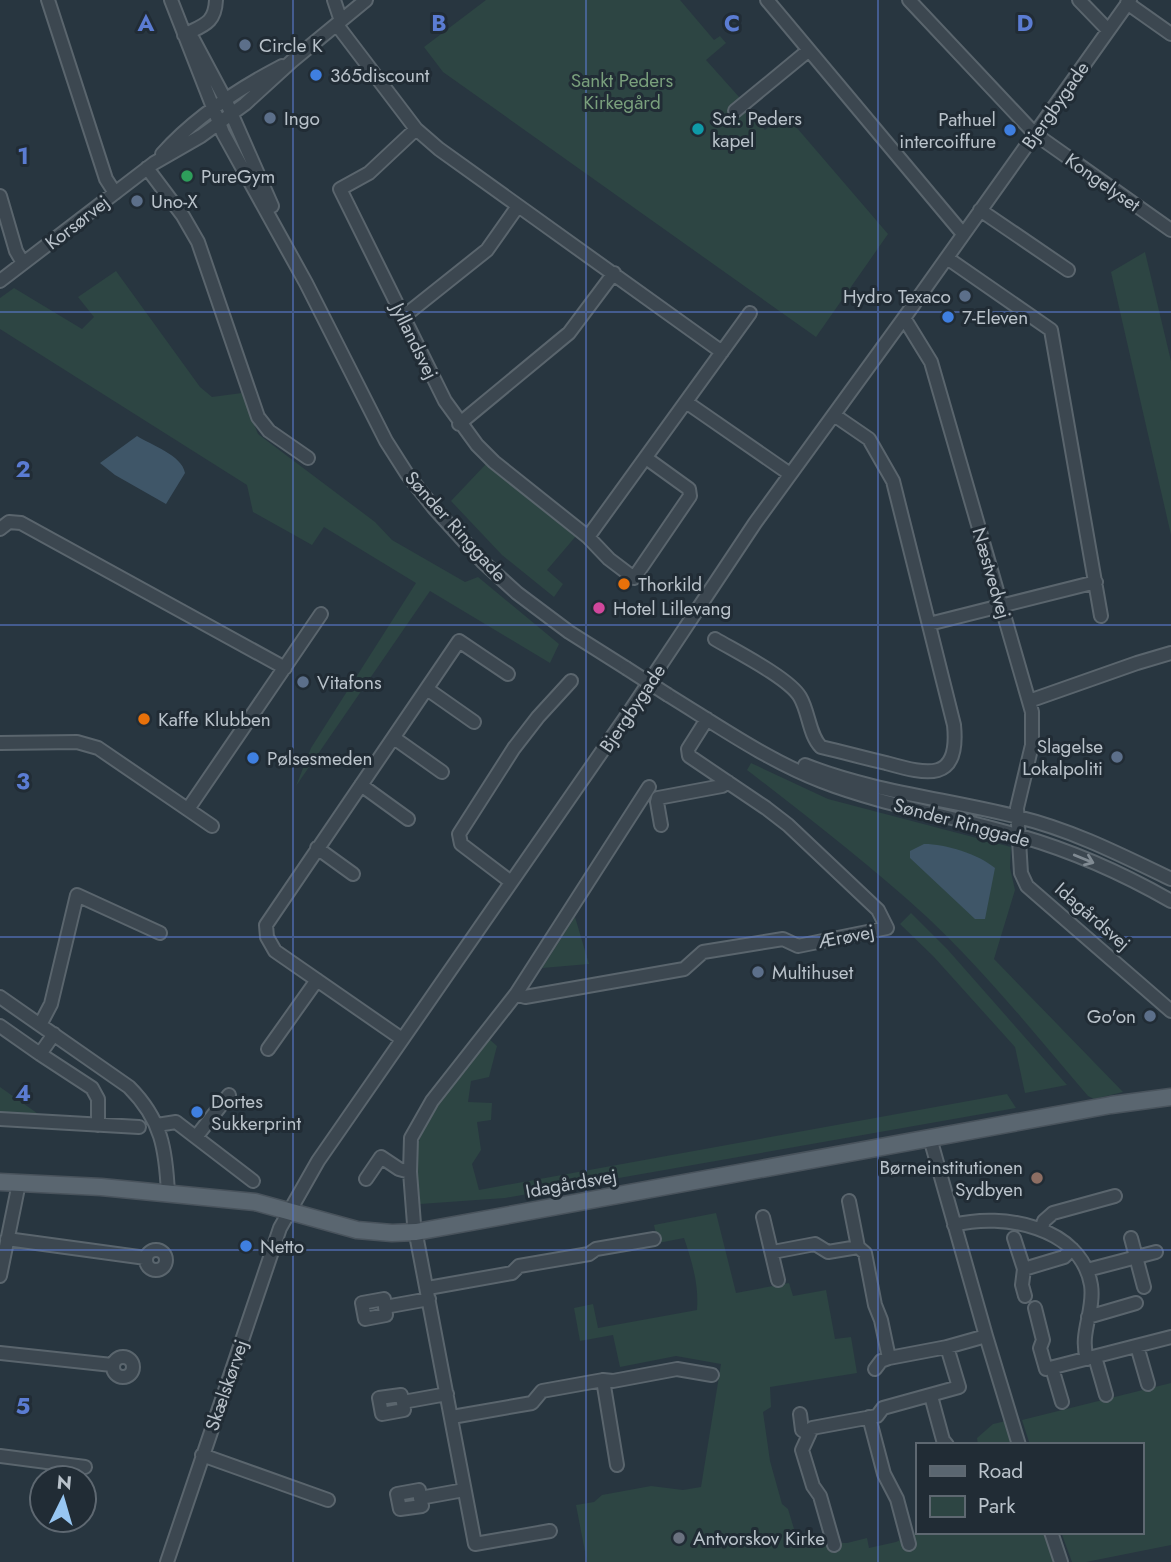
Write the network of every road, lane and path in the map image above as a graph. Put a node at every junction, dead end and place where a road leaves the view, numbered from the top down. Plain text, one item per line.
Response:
1 (48, 0) edge
2 (171, 0) edge
3 (216, 0) edge
4 (334, 0) edge
5 (366, 0) edge
6 (767, 0) edge
7 (909, 0) edge
8 (1079, 0) edge
9 (1128, 2) edge
10 (339, 23) junction
11 (184, 30) junction
12 (1108, 30) junction
13 (1171, 34) edge
14 (809, 50) junction
15 (222, 111) junction
16 (735, 111) dead end
17 (416, 129) junction
18 (1035, 134) junction
19 (151, 165) junction
20 (115, 193) junction
21 (0, 196) edge
22 (518, 206) junction
23 (980, 210) junction
24 (1171, 230) edge
25 (963, 234) junction
26 (947, 258) junction
27 (23, 263) junction
28 (1068, 270) dead end
29 (614, 273) junction
30 (0, 281) edge
31 (306, 283) junction
32 (750, 313) dead end
33 (403, 317) junction
34 (904, 318) junction
35 (722, 352) junction
36 (686, 402) junction
37 (834, 415) junction
38 (459, 424) junction
39 (646, 457) junction
40 (308, 458) dead end
41 (790, 474) junction
42 (0, 529) edge
43 (588, 537) junction
44 (1096, 582) junction
45 (1002, 605) junction
46 (321, 614) dead end
47 (1101, 616) dead end
48 (929, 624) junction
49 (715, 639) dead end
50 (1171, 653) edge
51 (285, 668) junction
52 (508, 674) dead end
53 (571, 681) dead end
54 (427, 689) junction
55 (1029, 701) junction
56 (707, 719) junction
57 (474, 722) dead end
58 (394, 737) junction
59 (0, 743) edge
60 (752, 745) junction
61 (443, 772) dead end
62 (728, 782) junction
63 (361, 785) junction
64 (649, 786) dead end
65 (188, 810) junction
66 (1018, 817) junction
67 (408, 819) dead end
68 (661, 825) dead end
69 (212, 826) dead end
70 (1020, 836) junction
71 (317, 848) junction
72 (353, 874) dead end
73 (1171, 879) edge
74 (511, 882) junction
75 (1171, 901) edge
76 (160, 933) dead end
77 (317, 980) junction
78 (516, 994) junction
79 (0, 997) edge
80 (1171, 1012) edge
81 (40, 1025) junction
82 (0, 1026) edge
83 (54, 1034) junction
84 (402, 1040) junction
85 (268, 1049) dead end
86 (40, 1054) junction
87 (1171, 1094) edge
88 (229, 1095) dead end
89 (0, 1119) edge
90 (98, 1125) junction
91 (157, 1125) junction
92 (139, 1127) dead end
93 (196, 1137) junction
94 (930, 1138) junction
95 (410, 1172) junction
96 (366, 1179) dead end
97 (253, 1181) dead end
98 (0, 1182) edge
99 (19, 1183) junction
100 (167, 1194) junction
101 (1115, 1196) dead end
102 (849, 1201) dead end
103 (289, 1210) junction
104 (763, 1217) dead end
105 (954, 1225) junction
106 (1041, 1230) junction
107 (416, 1232) junction
108 (1014, 1238) dead end
109 (1131, 1238) dead end
110 (8, 1239) junction
111 (653, 1239) dead end
112 (858, 1247) junction
113 (1072, 1249) junction
114 (773, 1252) junction
115 (1156, 1252) dead end
116 (2, 1257) edge
117 (1136, 1257) junction
118 (146, 1258) dead end
119 (1024, 1269) junction
120 (1087, 1270) junction
121 (0, 1276) edge
122 (778, 1280) dead end
123 (1144, 1287) dead end
124 (428, 1294) junction
125 (1025, 1296) dead end
126 (1136, 1303) dead end
127 (385, 1307) dead end
128 (1035, 1308) dead end
129 (1088, 1317) junction
130 (986, 1336) junction
131 (1171, 1337) edge
132 (1137, 1346) junction
133 (947, 1347) junction
134 (0, 1353) edge
135 (889, 1358) junction
136 (1091, 1358) junction
137 (113, 1366) dead end
138 (1052, 1368) junction
139 (875, 1369) dead end
140 (712, 1375) dead end
141 (603, 1380) junction
142 (1148, 1384) dead end
143 (447, 1394) junction
144 (1106, 1395) dead end
145 (931, 1396) junction
146 (403, 1402) dead end
147 (1062, 1402) dead end
148 (800, 1414) dead end
149 (452, 1417) junction
150 (869, 1418) junction
151 (809, 1435) junction
152 (945, 1443) edge
153 (1018, 1443) edge
154 (202, 1455) junction
155 (0, 1456) edge
156 (62, 1464) edge
157 (617, 1465) dead end
158 (464, 1490) junction
159 (420, 1498) dead end
160 (328, 1500) dead end
161 (550, 1531) dead end
162 (1052, 1534) edge
163 (909, 1544) dead end
164 (834, 1545) dead end
165 (1060, 1558) edge
166 (167, 1562) edge

1 - 20 street
2 - 11 street
3 - 11 street
4 - 10 street
5 - 10 street, Korsørvej
6 - 14 street
7 - 18 street, Kongelyset
8 - 12 street
9 - 12 street, Bjergbygade
9 - 13 street
10 - 15 street, Korsørvej
10 - 17 street
11 - 15 street
11 - 15 street
12 - 18 street, Bjergbygade
14 - 16 street
14 - 25 street
15 - 19 street, Korsørvej
15 - 31 street, Sønder Ringgade
15 - 31 street, Sønder Ringgade
17 - 22 street
17 - 33 street, Jyllandsvej
18 - 23 street, Bjergbygade
18 - 24 street, Kongelyset
19 - 20 street, Korsørvej
19 - 40 street
20 - 27 street, Korsørvej
21 - 27 street
22 - 29 street
22 - 33 street
23 - 25 street, Bjergbygade
23 - 28 street
25 - 26 street, Bjergbygade
26 - 34 street, Bjergbygade
26 - 44 street
27 - 30 street, Korsørvej
29 - 35 street
29 - 38 street
31 - 56 street, Sønder Ringgade, bridge
32 - 35 street
33 - 38 street, Jyllandsvej
34 - 37 street, Bjergbygade
34 - 45 street, Næstvedvej
35 - 36 street
36 - 39 street
36 - 41 street
37 - 41 street, Bjergbygade
37 - 48 street
38 - 43 street, Jyllandsvej
39 - 43 street
39 - 43 street, Jyllandsvej
41 - 74 street, Bjergbygade
42 - 51 street
44 - 45 street
44 - 47 street
45 - 48 street
45 - 55 street, Næstvedvej
46 - 51 street
48 - 49 street
50 - 55 street
51 - 65 street
52 - 54 street
53 - 74 street
54 - 57 street
54 - 58 street
55 - 66 street, Næstvedvej
56 - 60 street, Sønder Ringgade
56 - 62 street, Ærøvej
58 - 61 street
58 - 63 street
59 - 65 street
60 - 66 street, Sønder Ringgade
60 - 70 street, Sønder Ringgade
62 - 68 street
62 - 78 street, Ærøvej
63 - 67 street
63 - 71 street
64 - 78 street
65 - 69 street
66 - 70 street, Næstvedvej
66 - 73 street, Sønder Ringgade
70 -> 75 street, Sønder Ringgade
70 - 80 street, Idagårdsvej
71 - 72 street
71 - 77 street
74 - 84 street, Bjergbygade
76 - 81 street
77 - 84 street
77 - 85 street
78 - 95 street
79 - 81 street
81 - 83 street
82 - 86 street
83 - 86 street
83 - 91 street
84 - 103 street, Bjergbygade
86 - 90 street
87 - 94 main road, Idagårdsvej
88 - 93 street
89 - 90 street
90 - 92 street
91 - 93 street
91 - 100 street
93 - 97 street
94 - 105 street
94 - 107 main road, Idagårdsvej
95 - 96 street
95 - 107 street
98 - 99 main road, Idagårdsvej
99 - 100 main road, Idagårdsvej
99 - 110 street
100 - 103 main road, Idagårdsvej
101 - 106 street
102 - 112 street
103 - 107 main road, Idagårdsvej
103 - 154 street, Skælskørvej
104 - 114 street
105 - 106 street
105 - 130 street
106 - 113 street
107 - 124 street
108 - 119 street
109 - 117 street
110 - 116 street
110 - 118 street
111 - 124 street
112 - 114 street
112 - 135 street
113 - 119 street
113 - 120 street
114 - 122 street
115 - 117 street
116 - 121 street
117 - 120 street
117 - 123 street
119 - 125 street
120 - 129 street
124 - 127 street
124 - 143 street
126 - 129 street
128 - 138 street
129 - 136 street
130 - 133 street
130 - 153 street
131 - 132 street
132 - 136 street
132 - 142 street
133 - 135 street
133 - 145 street
134 - 137 street
135 - 139 street
136 - 138 street
136 - 144 street
138 - 147 street
140 - 141 street
141 - 149 street
141 - 157 street
143 - 146 street
143 - 149 street
145 - 150 street
145 - 152 street
148 - 151 street
149 - 158 street
150 - 151 street
150 - 163 street
151 - 164 street
154 - 160 street
154 - 166 street, Skælskørvej
155 - 156 street
158 - 159 street
158 - 161 street
162 - 165 street

